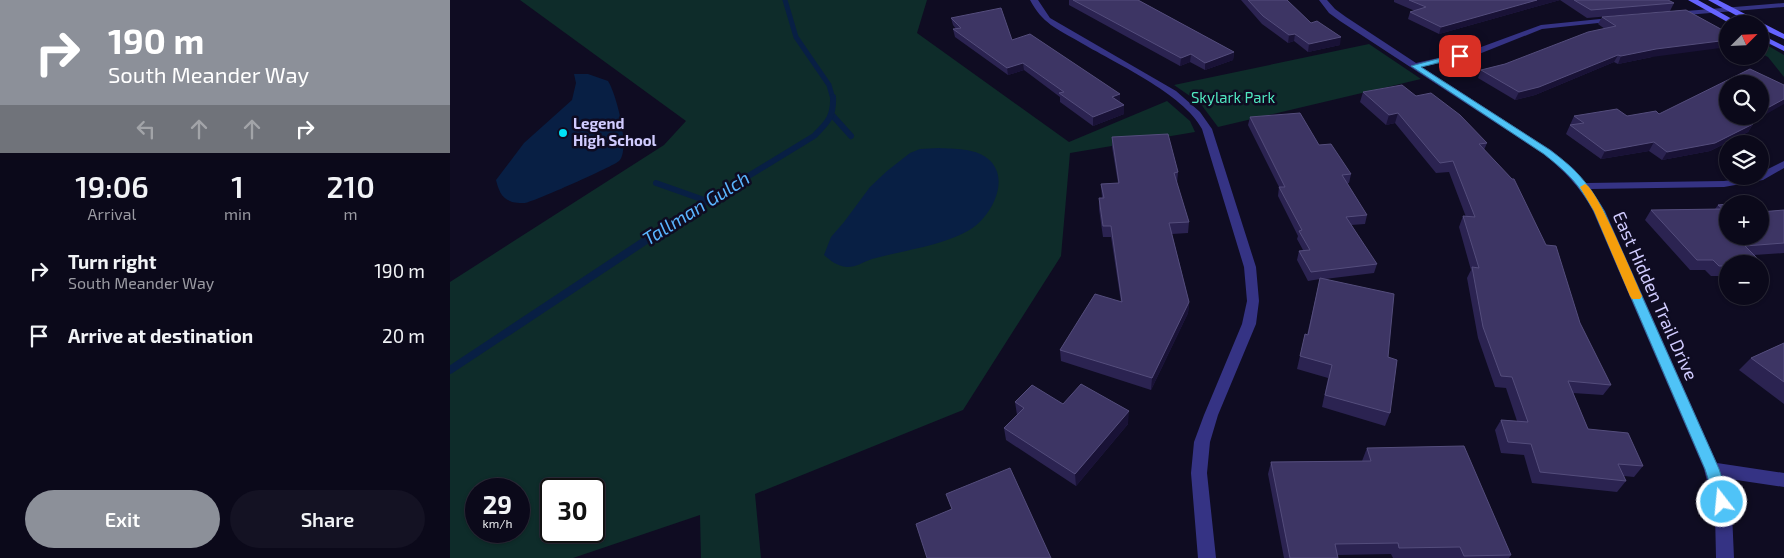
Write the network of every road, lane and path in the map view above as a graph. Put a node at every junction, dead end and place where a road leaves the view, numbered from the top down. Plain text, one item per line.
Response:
1 (1034, 0) edge
2 (1323, 0) edge
3 (1692, 0) edge
4 (1712, 0) edge
5 (1784, 5) edge
6 (1731, 10) junction
7 (1713, 11) junction
8 (1662, 15) edge
9 (1720, 15) edge
10 (1741, 15) edge
11 (1625, 18) edge
12 (1769, 29) edge
13 (1784, 37) edge
14 (1769, 41) edge
15 (1784, 49) edge
16 (1415, 66) junction
17 (1784, 164) edge
18 (1584, 186) junction
19 (1712, 469) junction
20 (1784, 480) edge
21 (1207, 558) edge
22 (1725, 558) edge

1 - 21 street
2 - 16 street, East Hidden Trail Drive
3 - 7 street
4 - 6 street
5 - 6 street
6 - 7 street
6 - 10 street
7 - 8 street
7 - 9 street
11 - 16 street
12 - 13 street
14 - 15 street
16 - 18 street, East Hidden Trail Drive
17 - 18 street
18 - 19 street, East Hidden Trail Drive
19 - 20 street
19 - 22 street, East Hidden Trail Drive

